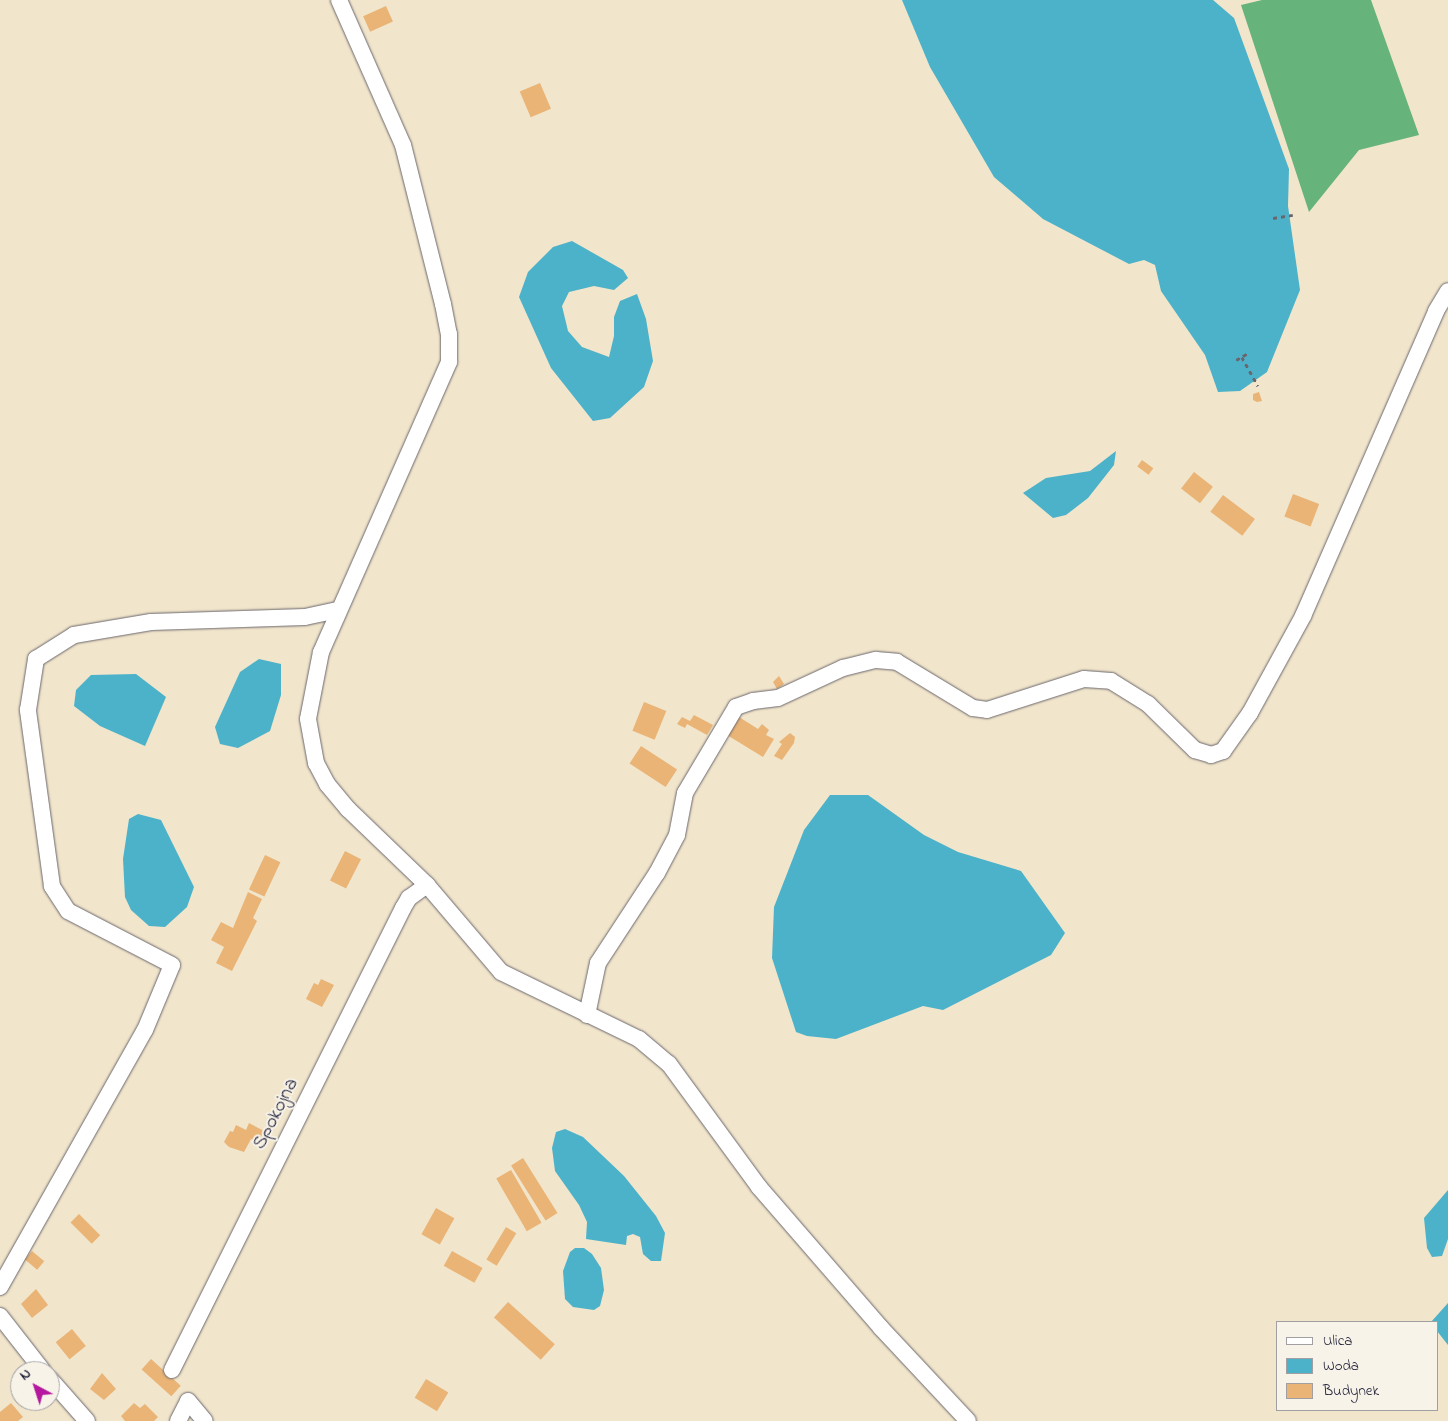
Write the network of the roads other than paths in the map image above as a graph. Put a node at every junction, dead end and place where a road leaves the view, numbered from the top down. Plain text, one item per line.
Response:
1 (340, 0) edge
2 (1448, 291) edge
3 (338, 610) junction
4 (427, 884) junction
5 (587, 1015) junction
6 (0, 1287) edge
7 (0, 1316) edge
8 (35, 1361) edge
9 (172, 1370) dead end
10 (60, 1391) edge
11 (87, 1421) edge
12 (178, 1421) edge
13 (205, 1421) edge
14 (968, 1421) edge

1 - 3 street
2 - 5 street
3 - 4 street
3 - 6 street
4 - 5 street
4 - 9 street, Spokojna
5 - 14 street
7 - 8 street
10 - 11 street
12 - 13 street

